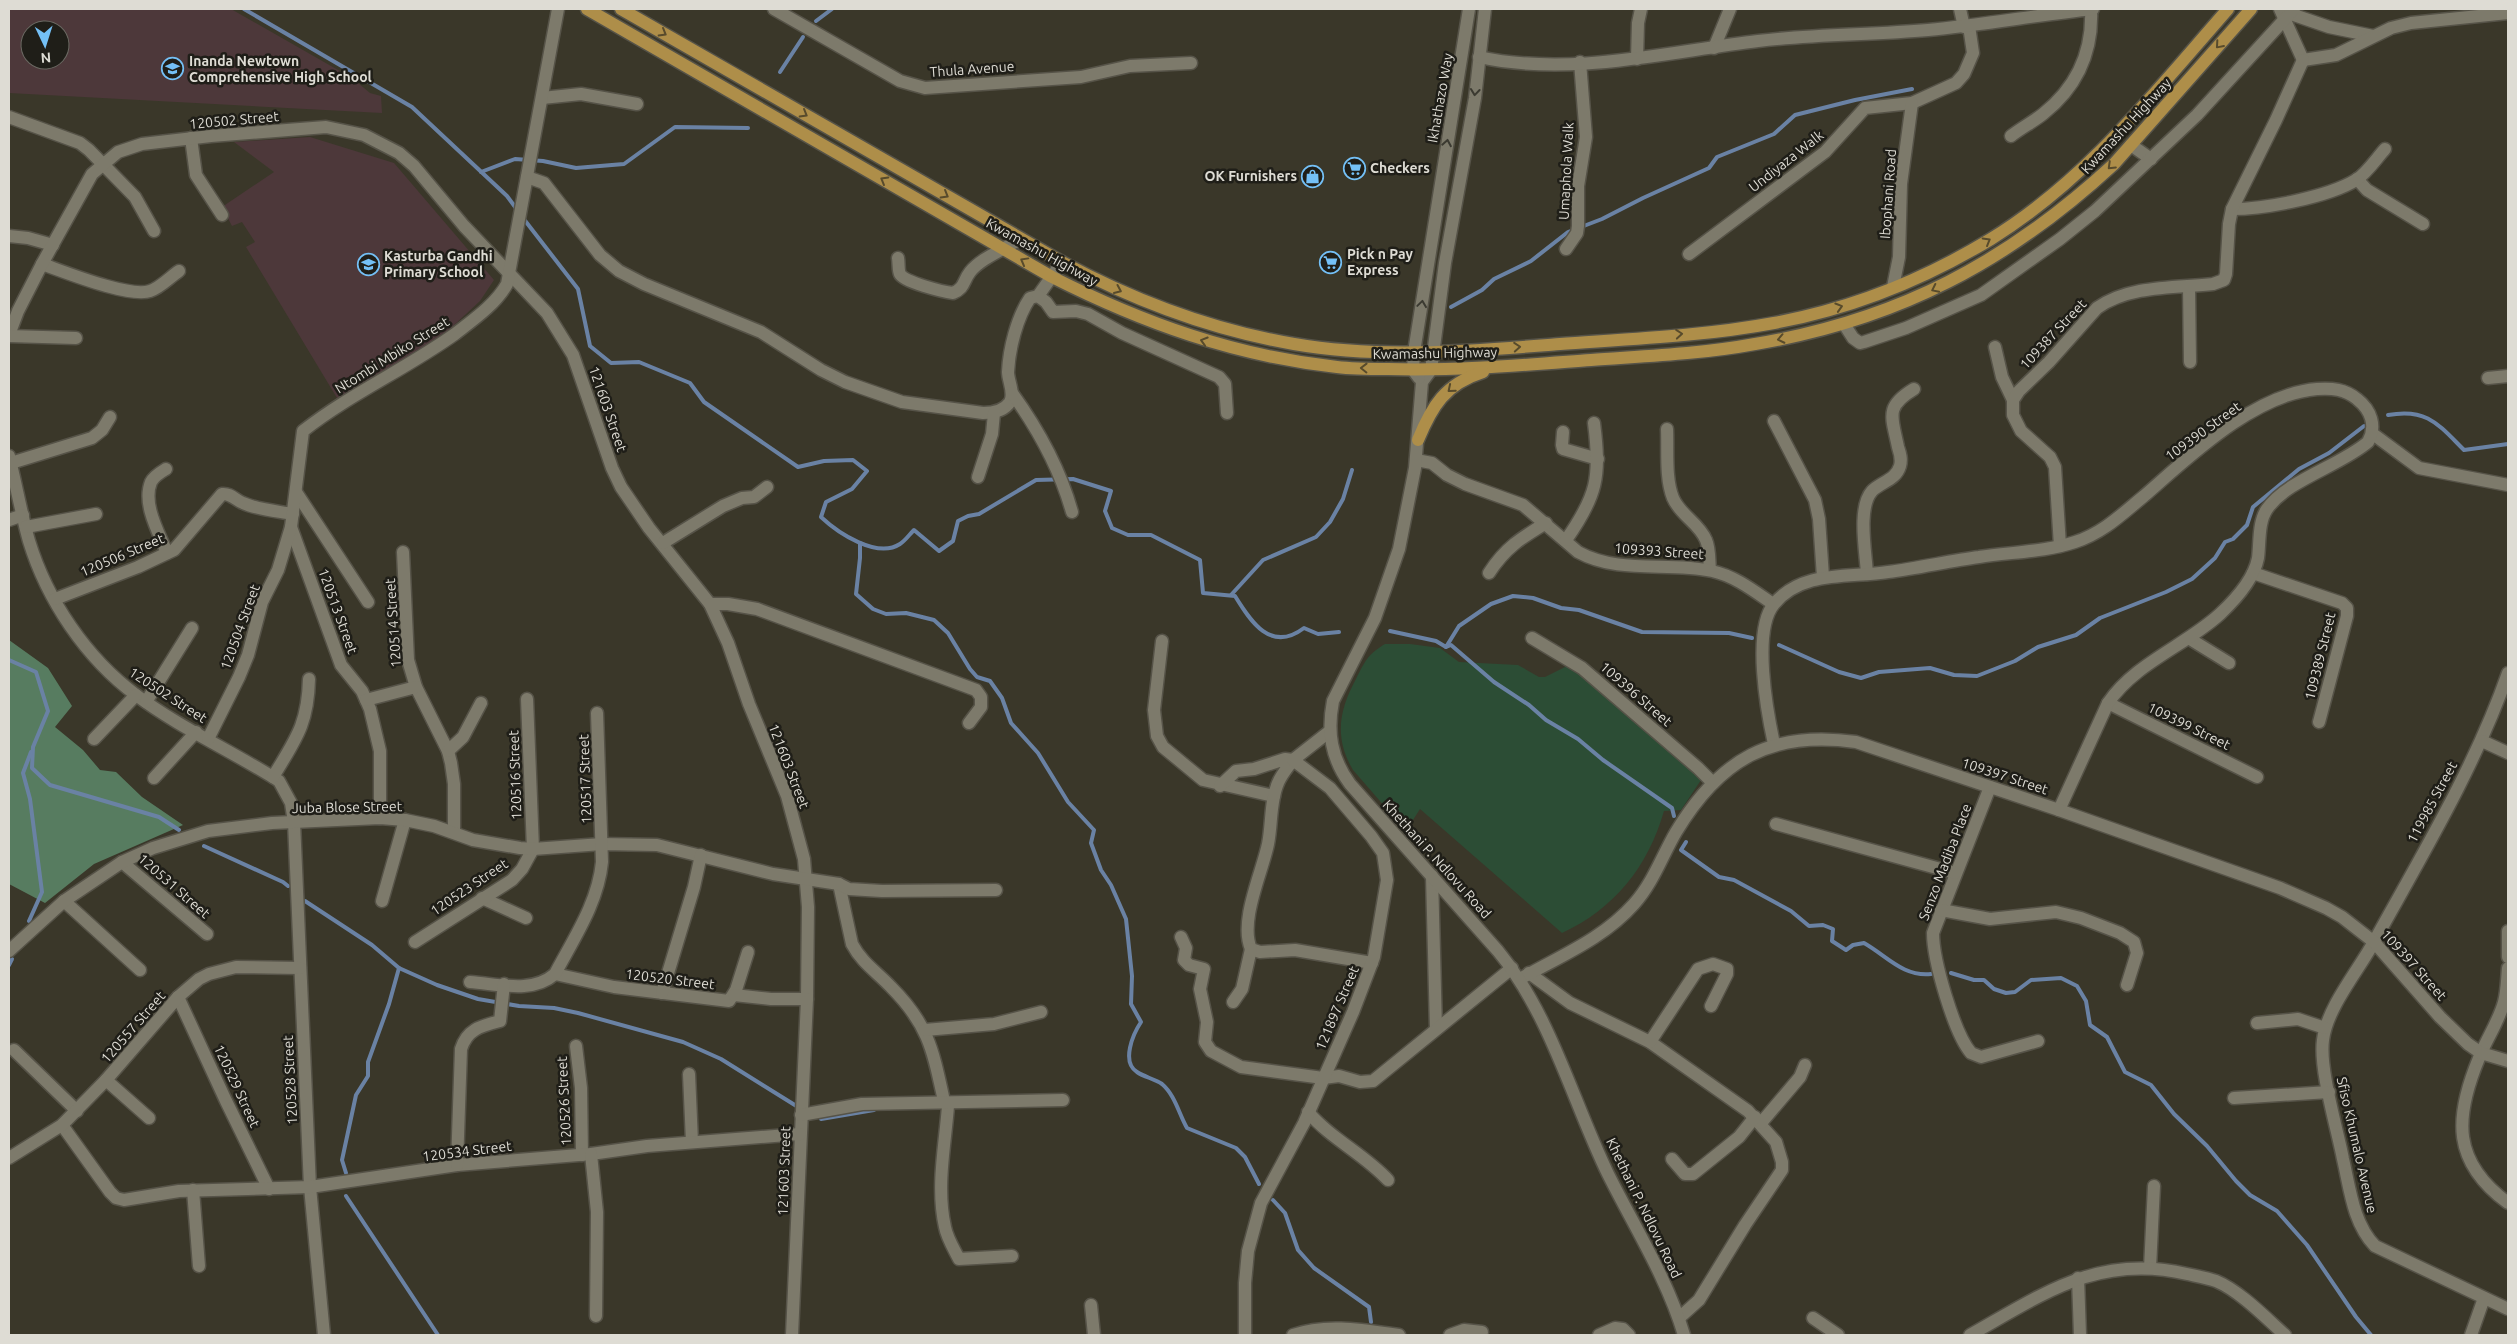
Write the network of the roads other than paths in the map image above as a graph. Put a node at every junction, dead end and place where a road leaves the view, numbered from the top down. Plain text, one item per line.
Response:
1 (558, 9) edge
2 (587, 9) edge
3 (621, 9) edge
4 (774, 9) edge
5 (1469, 9) edge
6 (1485, 9) edge
7 (1641, 9) edge
8 (1730, 9) edge
9 (1960, 9) edge
10 (2092, 9) edge
11 (2228, 9) edge
12 (2251, 9) edge
13 (2288, 13) edge
14 (2508, 13) edge
15 (1967, 27) junction
16 (2373, 36) junction
17 (1714, 48) junction
18 (1480, 57) junction
19 (1637, 59) junction
20 (2303, 60) junction
21 (1580, 62) junction
22 (1191, 63) dead end
23 (542, 98) junction
24 (1912, 103) junction
25 (637, 104) dead end
26 (9, 117) edge
27 (2011, 136) dead end
28 (191, 138) junction
29 (2131, 145) junction
30 (2385, 149) dead end
31 (2151, 159) junction
32 (102, 164) junction
33 (528, 173) junction
34 (2357, 179) junction
35 (2232, 209) junction
36 (222, 215) dead end
37 (2423, 224) dead end
38 (154, 232) dead end
39 (9, 236) edge
40 (1020, 238) junction
41 (53, 245) junction
42 (1566, 249) dead end
43 (1004, 250) junction
44 (1689, 254) dead end
45 (898, 258) dead end
46 (1062, 262) junction
47 (42, 264) junction
48 (179, 271) dead end
49 (510, 276) junction
50 (1052, 277) junction
51 (1893, 287) junction
52 (2189, 287) junction
53 (1038, 296) junction
54 (13, 308) edge
55 (1844, 324) junction
56 (9, 336) edge
57 (76, 338) dead end
58 (1995, 347) dead end
59 (1414, 352) junction
60 (1434, 352) junction
61 (2190, 362) dead end
62 (1494, 368) junction
63 (1413, 370) junction
64 (1431, 370) junction
65 (2508, 376) edge
66 (2488, 378) dead end
67 (1422, 382) junction
68 (1914, 389) dead end
69 (1012, 393) junction
70 (2013, 400) junction
71 (994, 413) junction
72 (1227, 413) dead end
73 (110, 417) dead end
74 (1774, 421) dead end
75 (1594, 424) dead end
76 (1667, 429) dead end
77 (1563, 432) dead end
78 (2373, 434) junction
79 (1418, 440) junction
80 (10, 459) edge
81 (1598, 459) junction
82 (1416, 460) junction
83 (166, 469) dead end
84 (978, 477) dead end
85 (2508, 485) edge
86 (767, 487) dead end
87 (296, 492) junction
88 (1072, 512) dead end
89 (96, 514) dead end
90 (9, 520) edge
91 (25, 521) junction
92 (292, 521) junction
93 (1546, 524) junction
94 (1566, 540) junction
95 (663, 543) junction
96 (2060, 546) junction
97 (403, 552) dead end
98 (167, 554) junction
99 (1710, 570) junction
100 (1489, 573) dead end
101 (1867, 574) junction
102 (2253, 574) junction
103 (1822, 577) junction
104 (55, 599) junction
105 (368, 602) dead end
106 (710, 604) junction
107 (1773, 604) junction
108 (192, 628) dead end
109 (1532, 638) dead end
110 (2190, 638) junction
111 (1162, 641) dead end
112 (2229, 663) dead end
113 (2508, 673) edge
114 (309, 679) dead end
115 (416, 687) junction
116 (141, 698) junction
117 (527, 699) dead end
118 (366, 700) junction
119 (481, 703) dead end
120 (2108, 703) junction
121 (597, 713) dead end
122 (2319, 722) dead end
123 (969, 723) dead end
124 (1330, 731) junction
125 (196, 732) junction
126 (94, 739) dead end
127 (208, 739) junction
128 (2482, 741) junction
129 (1774, 744) junction
130 (448, 751) junction
131 (2508, 753) edge
132 (1293, 760) junction
133 (274, 777) junction
134 (2257, 777) dead end
135 (154, 778) dead end
136 (1713, 783) junction
137 (1220, 786) junction
138 (1990, 787) junction
139 (1274, 796) junction
140 (2059, 810) junction
141 (380, 818) junction
142 (405, 820) junction
143 (294, 822) junction
144 (1776, 824) dead end
145 (454, 832) junction
146 (602, 844) junction
147 (533, 850) junction
148 (701, 855) junction
149 (122, 862) junction
150 (1955, 874) junction
151 (1432, 876) junction
152 (806, 880) junction
153 (839, 884) junction
154 (996, 890) dead end
155 (482, 898) junction
156 (64, 901) junction
157 (382, 901) dead end
158 (1941, 910) junction
159 (526, 918) dead end
160 (2508, 932) edge
161 (206, 934) dead end
162 (1181, 937) dead end
163 (414, 942) dead end
164 (2374, 942) junction
165 (1251, 949) junction
166 (9, 951) edge
167 (748, 952) dead end
168 (2508, 957) edge
169 (1372, 963) junction
170 (300, 968) junction
171 (2508, 968) edge
172 (140, 970) dead end
173 (1521, 973) junction
174 (555, 974) junction
175 (470, 982) dead end
176 (2127, 985) dead end
177 (503, 990) junction
178 (662, 993) junction
179 (734, 995) junction
180 (178, 997) junction
181 (807, 999) junction
182 (1233, 1002) dead end
183 (1711, 1006) dead end
184 (1041, 1012) dead end
185 (2257, 1023) dead end
186 (2325, 1028) junction
187 (1436, 1029) junction
188 (925, 1030) junction
189 (2038, 1041) dead end
190 (1650, 1042) junction
191 (576, 1046) dead end
192 (14, 1050) dead end
193 (2481, 1053) junction
194 (2508, 1061) edge
195 (1805, 1065) dead end
196 (689, 1074) dead end
197 (1323, 1078) junction
198 (106, 1080) junction
199 (2329, 1092) junction
200 (2234, 1098) dead end
201 (1063, 1100) dead end
202 (944, 1101) junction
203 (77, 1111) junction
204 (1308, 1112) junction
205 (801, 1115) junction
206 (149, 1118) dead end
207 (1758, 1120) junction
208 (62, 1125) junction
209 (800, 1134) junction
210 (692, 1142) junction
211 (10, 1155) edge
212 (586, 1155) junction
213 (1672, 1159) dead end
214 (457, 1166) junction
215 (1388, 1180) dead end
216 (2154, 1186) dead end
217 (270, 1188) junction
218 (310, 1188) junction
219 (193, 1190) junction
220 (2508, 1202) edge
221 (1012, 1256) dead end
222 (199, 1266) dead end
223 (2150, 1268) junction
224 (2078, 1278) junction
225 (2484, 1298) junction
226 (1092, 1305) dead end
227 (2508, 1309) edge
228 (596, 1316) dead end
229 (1679, 1318) junction
230 (1813, 1318) dead end
231 (1482, 1332) dead end
232 (1362, 1333) edge
233 (324, 1335) edge
234 (792, 1335) edge
235 (1094, 1335) edge
236 (1245, 1335) edge
237 (1294, 1335) edge
238 (1399, 1335) edge
239 (1450, 1335) edge
240 (1599, 1335) edge
241 (1629, 1335) edge
242 (1684, 1335) edge
243 (1838, 1335) edge
244 (1970, 1335) edge
245 (2080, 1335) edge
246 (2285, 1335) edge
247 (2471, 1335) edge

1 - 23 street, Ntombi Mbiko Street
43 -> 2 main road, Kwamashu Highway
3 -> 40 main road, Kwamashu Highway
4 - 22 street, Thula Avenue
59 -> 5 street, Ikhathazo Way
6 - 18 street
7 - 19 street
8 - 17 street
9 - 15 street, Undiyaza Walk
10 - 15 street
10 - 27 street
51 -> 11 main road, Kwamashu Highway
12 -> 29 main road, Kwamashu Highway
13 - 16 street
13 - 20 street
13 - 31 street
14 - 16 street
15 - 17 street
15 - 24 street, Undiyaza Walk
16 - 20 street
17 - 19 street
18 - 21 street
18 -> 60 street
19 - 21 street
20 - 35 street, 109387 Street
21 - 42 street, Umaphola Walk
23 - 25 street
23 - 33 street, Ntombi Mbiko Street
24 - 44 street, Undiyaza Walk
24 - 51 street, Ibophani Road
26 - 32 street
28 - 32 street, 120502 Street
28 - 36 street
28 - 49 street, 120502 Street
29 - 31 street
29 -> 55 main road, Kwamashu Highway
30 - 34 street
31 - 55 street
32 - 38 street
32 - 41 street, 120502 Street
33 - 49 street, Ntombi Mbiko Street
33 - 71 street
34 - 35 street
34 - 37 street
35 - 52 street, 109387 Street
39 - 41 street
40 - 43 street
40 - 46 main road, Kwamashu Highway
41 - 47 street, 120502 Street
43 - 45 street
50 -> 43 main road, Kwamashu Highway
46 - 50 street
46 -> 59 main road, Kwamashu Highway
47 - 48 street
47 - 54 street, 120502 Street
49 - 87 street, Ntombi Mbiko Street
49 - 95 street, 121603 Street
50 - 53 street
63 -> 50 main road, Kwamashu Highway
60 -> 51 main road, Kwamashu Highway
52 - 61 street
52 - 70 street, 109387 Street
53 - 69 street
53 - 72 street
54 - 56 street, 120502 Street
55 -> 62 main road, Kwamashu Highway
56 - 57 street
58 - 70 street
59 - 60 main road, Kwamashu Highway
59 - 63 street, Ikhathazo Way
60 - 64 street
62 - 64 main road, Kwamashu Highway
62 -> 79 main road
63 - 64 main road, Kwamashu Highway
63 - 67 street
64 - 67 street
65 - 66 street
67 - 79 street, Khethani P. Ndlovu Road
68 - 101 street
69 - 71 street
69 - 88 street
70 - 96 street
71 - 84 street
73 - 80 street
74 - 103 street
75 - 81 street
76 - 99 street
77 - 81 street
78 - 85 street
78 - 96 street, 109390 Street
78 - 102 street
79 - 82 street, Khethani P. Ndlovu Road
80 - 91 street, 120502 Street
81 - 94 street
82 - 93 street, 109393 Street
82 - 124 street, Khethani P. Ndlovu Road
83 - 98 street
86 - 95 street
87 - 92 street, 120504 Street
87 - 105 street
89 - 91 street
90 - 91 street
91 - 104 street, 120502 Street
92 - 98 street, 120506 Street
92 - 118 street, 120513 Street
92 - 127 street, 120504 Street
93 - 94 street, 109393 Street
93 - 100 street
94 - 99 street, 109393 Street
95 - 106 street, 121603 Street
96 - 101 street, 109390 Street
97 - 115 street, 120514 Street
98 - 104 street, 120506 Street
99 - 107 street, 109393 Street
101 - 103 street, 109390 Street
102 - 110 street
102 - 122 street, 109389 Street
103 - 107 street, 109390 Street
104 - 116 street, 120502 Street
106 - 123 street
106 - 152 street, 121603 Street
107 - 129 street
108 - 116 street
109 - 136 street, 109396 Street
110 - 112 street
110 - 120 street
111 - 137 street
113 - 128 street, 119985 Street
114 - 133 street
115 - 118 street
115 - 130 street, 120514 Street
116 - 125 street, 120502 Street
116 - 126 street
117 - 147 street, 120516 Street
118 - 141 street, 120513 Street
119 - 130 street
120 - 134 street, 109399 Street
120 - 140 street
121 - 146 street, 120517 Street
124 - 132 street
124 - 151 street, Khethani P. Ndlovu Road
125 - 127 street, 120502 Street
125 - 135 street
127 - 133 street, 120502 Street
128 - 131 street
128 - 164 street, 119985 Street
129 - 136 street, 109397 Street
129 - 138 street, 109397 Street
130 - 145 street, 120514 Street
132 - 137 street
132 - 139 street
132 - 169 street, 121897 Street
133 - 143 street, 120502 Street
136 - 173 street, 109397 Street
137 - 139 street
138 - 140 street, 109397 Street
138 - 150 street, Senzo Madiba Place
139 - 165 street
140 - 164 street, 109397 Street
141 - 142 street, Juba Blose Street
141 - 143 street, Juba Blose Street
142 - 145 street, Juba Blose Street
142 - 157 street
143 - 149 street, Juba Blose Street
143 - 170 street, 120528 Street
144 - 150 street
145 - 147 street, Juba Blose Street
146 - 147 street, Juba Blose Street
146 - 148 street, Juba Blose Street
146 - 174 street, 120517 Street
147 - 155 street, 120523 Street
148 - 152 street, Juba Blose Street
148 - 178 street
149 - 156 street, Juba Blose Street
149 - 161 street, 120531 Street
150 - 158 street, Senzo Madiba Place
151 - 173 street, Khethani P. Ndlovu Road
151 - 187 street
152 - 153 street, Juba Blose Street
152 - 181 street, 121603 Street
153 - 154 street, Juba Blose Street
153 - 188 street
155 - 159 street
155 - 163 street, 120523 Street
156 - 166 street, Juba Blose Street
156 - 172 street
158 - 176 street
158 - 189 street, Senzo Madiba Place
160 - 168 street
162 - 197 street, 109397 Street
164 - 186 street, Sfiso Khumalo Avenue
164 - 193 street, 109397 Street
165 - 169 street
165 - 182 street
167 - 179 street
169 - 197 street, 121897 Street
170 - 180 street, 120557 Street
170 - 218 street, 120528 Street
171 - 193 street
173 - 187 street, 109397 Street
173 - 190 street
173 - 229 street, Khethani P. Ndlovu Road
174 - 177 street
174 - 178 street, 120520 Street
175 - 177 street
177 - 214 street
178 - 179 street, 120520 Street
179 - 181 street
180 - 198 street, 120557 Street
180 - 217 street, 120529 Street
181 - 205 street, 121603 Street
183 - 190 street
184 - 188 street
185 - 186 street
186 - 199 street, Sfiso Khumalo Avenue
187 - 197 street, 109397 Street
188 - 202 street
190 - 207 street
191 - 212 street, 120526 Street
192 - 203 street
193 - 194 street, 109397 Street
193 - 220 street
195 - 207 street
196 - 210 street
197 - 204 street, 121897 Street
198 - 203 street, 120557 Street
198 - 206 street
199 - 200 street
199 - 225 street, Sfiso Khumalo Avenue
201 - 202 street
202 - 205 street
202 - 221 street
203 - 208 street, 120557 Street
204 - 215 street
204 - 236 street, 121897 Street
205 - 209 street, 121603 Street
207 - 213 street
207 - 229 street
208 - 211 street, 120557 Street
208 - 219 street, 120534 Street
209 - 210 street, 120534 Street
209 - 234 street, 121603 Street
210 - 212 street, 120534 Street
212 - 214 street, 120534 Street
212 - 228 street, 120526 Street
214 - 218 street, 120534 Street
216 - 223 street
217 - 218 street, 120534 Street
217 - 219 street, 120534 Street
218 - 233 street, 120528 Street
219 - 222 street
223 - 224 street
223 - 246 street
224 - 244 street
224 - 245 street
225 - 227 street, Sfiso Khumalo Avenue
225 - 247 street
226 - 235 street
229 - 242 street, Khethani P. Ndlovu Road
230 - 243 street
231 - 239 street
232 - 237 street
232 - 238 street
240 - 241 street

